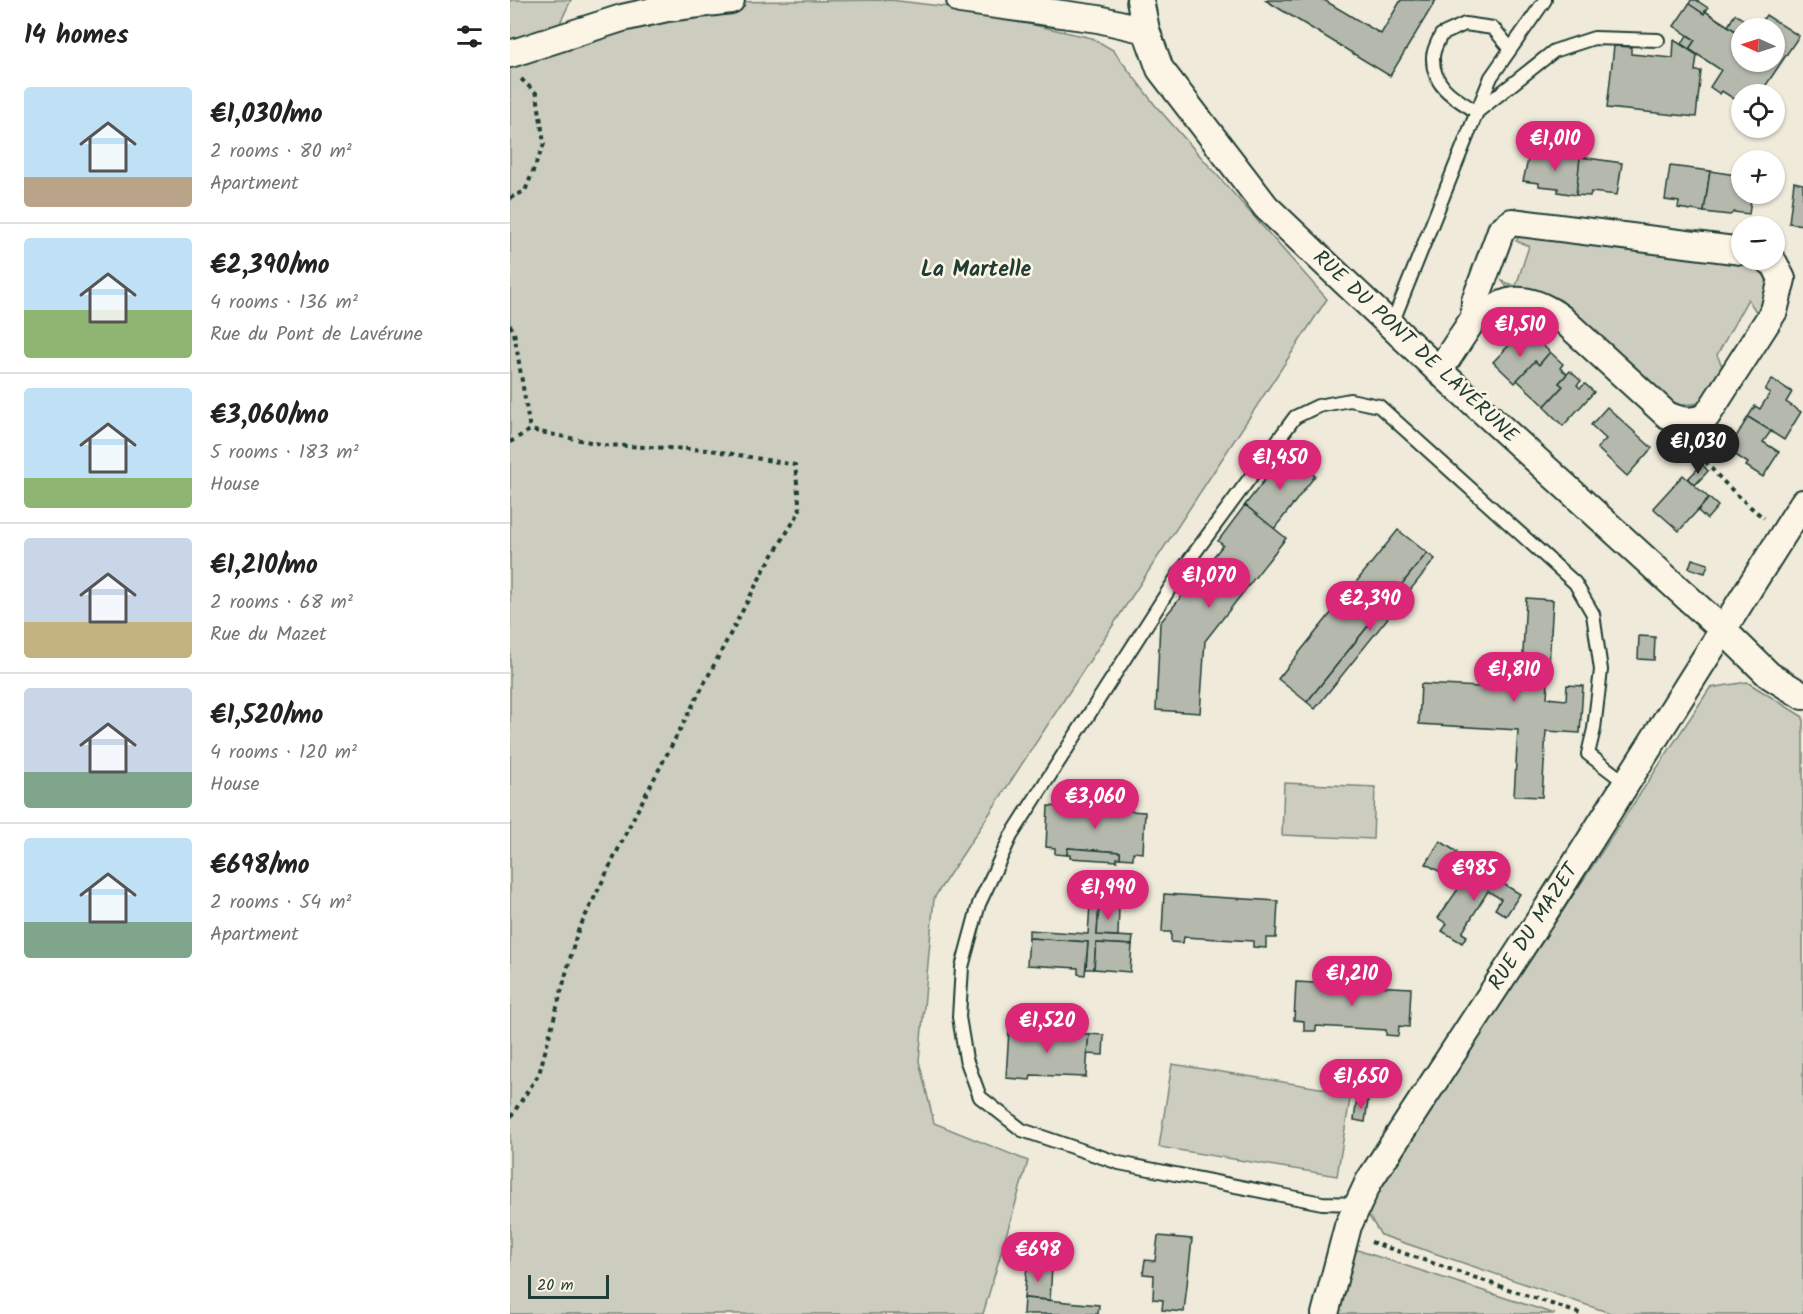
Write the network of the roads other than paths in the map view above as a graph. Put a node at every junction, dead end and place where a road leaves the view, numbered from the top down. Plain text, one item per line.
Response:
1 (731, 0) edge
2 (960, 0) edge
3 (1140, 0) edge
4 (1545, 0) edge
5 (1146, 30) junction
6 (1658, 40) dead end
7 (1510, 48) junction
8 (513, 64) edge
9 (1477, 112) junction
10 (1731, 250) edge
11 (1778, 270) edge
12 (1474, 318) junction
13 (1391, 326) junction
14 (1439, 371) junction
15 (1803, 503) edge
16 (1723, 630) junction
17 (1803, 696) edge
18 (1626, 783) junction
19 (1353, 1215) junction
20 (1325, 1314) edge

1 - 8 street
2 - 5 street
3 - 5 street, RUE DU PONT DE LAVÉRUNE
4 - 7 lane
5 - 13 street, RUE DU PONT DE LAVÉRUNE
6 - 9 lane
7 - 9 lane
7 - 9 lane
9 - 13 lane
10 - 12 street
11 - 12 street
12 - 14 street
13 - 14 street, RUE DU PONT DE LAVÉRUNE
14 - 16 street, RUE DU PONT DE LAVÉRUNE
15 - 16 street, RUE DU MAZET
16 - 17 street, RUE DU PONT DE LAVÉRUNE
16 - 18 street, RUE DU MAZET
18 - 19 street, RUE DU MAZET
18 - 19 lane
19 - 20 street, RUE DU MAZET

